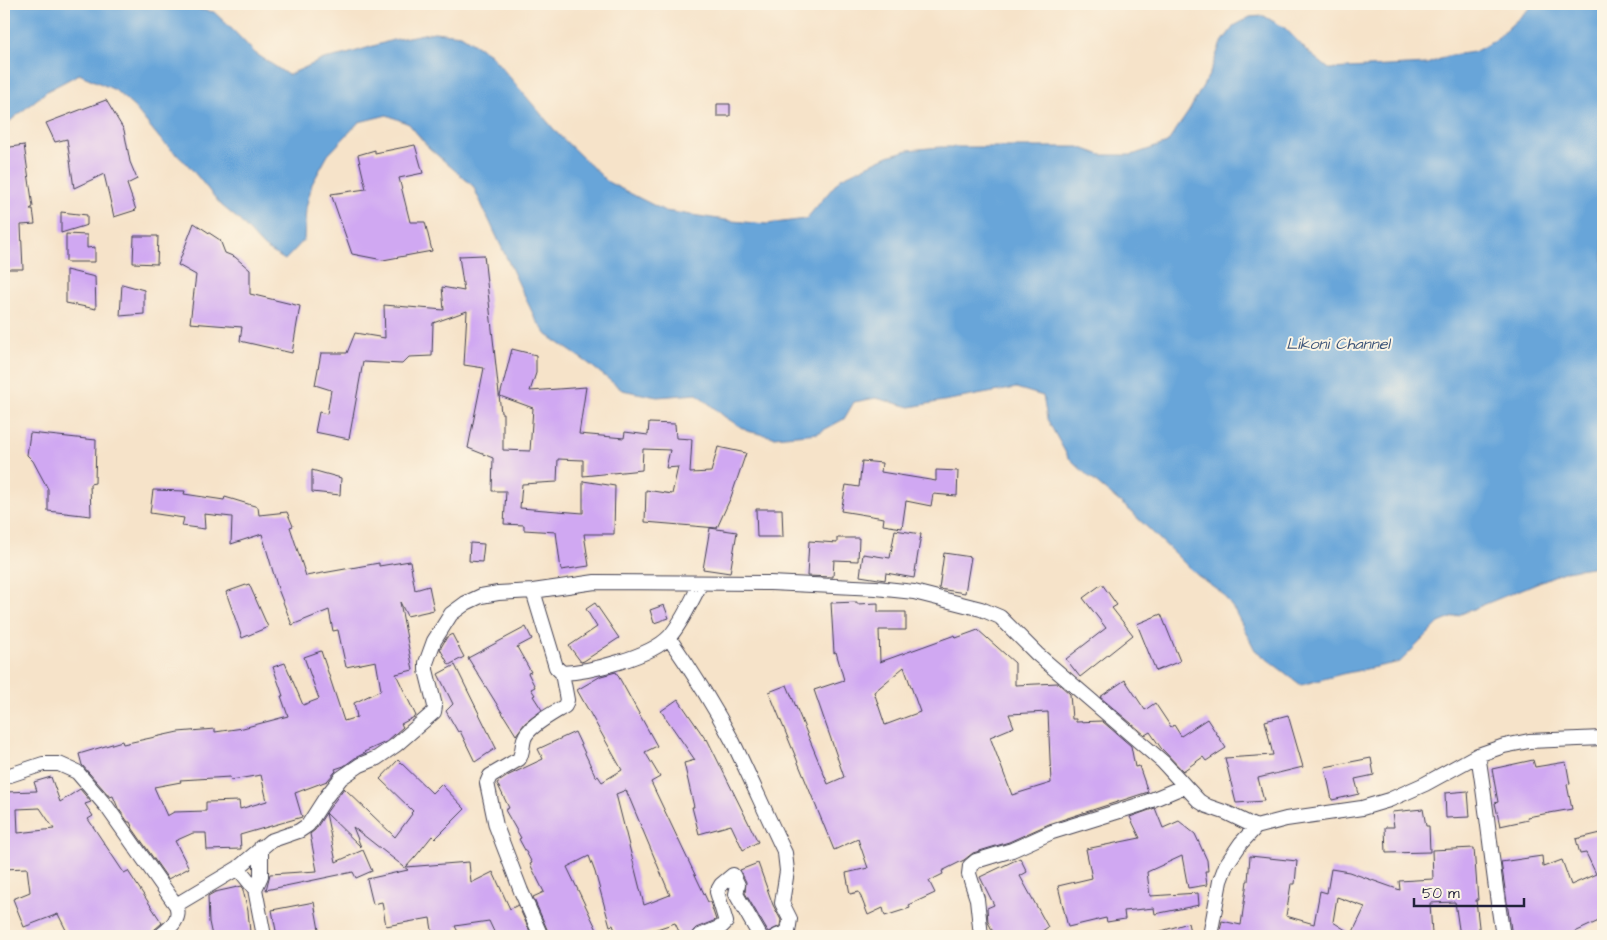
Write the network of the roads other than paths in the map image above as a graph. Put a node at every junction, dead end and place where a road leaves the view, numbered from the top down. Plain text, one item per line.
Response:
1 (701, 583) junction
2 (534, 591) junction
3 (669, 638) junction
4 (562, 673) junction
5 (1603, 738) edge
6 (1478, 755) junction
7 (4, 777) edge
8 (1185, 786) junction
9 (1256, 826) junction
10 (261, 847) junction
11 (238, 868) junction
12 (256, 889) junction
13 (176, 905) junction
14 (160, 936) edge
15 (264, 936) edge
16 (541, 936) edge
17 (700, 936) edge
18 (760, 936) edge
19 (777, 936) edge
20 (982, 936) edge
21 (1210, 936) edge
22 (1503, 936) edge

1 - 2 street
1 - 3 street
1 - 8 street
2 - 4 street
2 - 10 street
3 - 4 street
3 - 19 street
4 - 16 street
5 - 6 street
6 - 9 street
6 - 22 street
7 - 13 street
8 - 9 street
8 - 20 street
9 - 21 street
10 - 11 street
10 - 12 street
11 - 12 street
11 - 13 street
12 - 15 street
13 - 14 street
17 - 18 street

